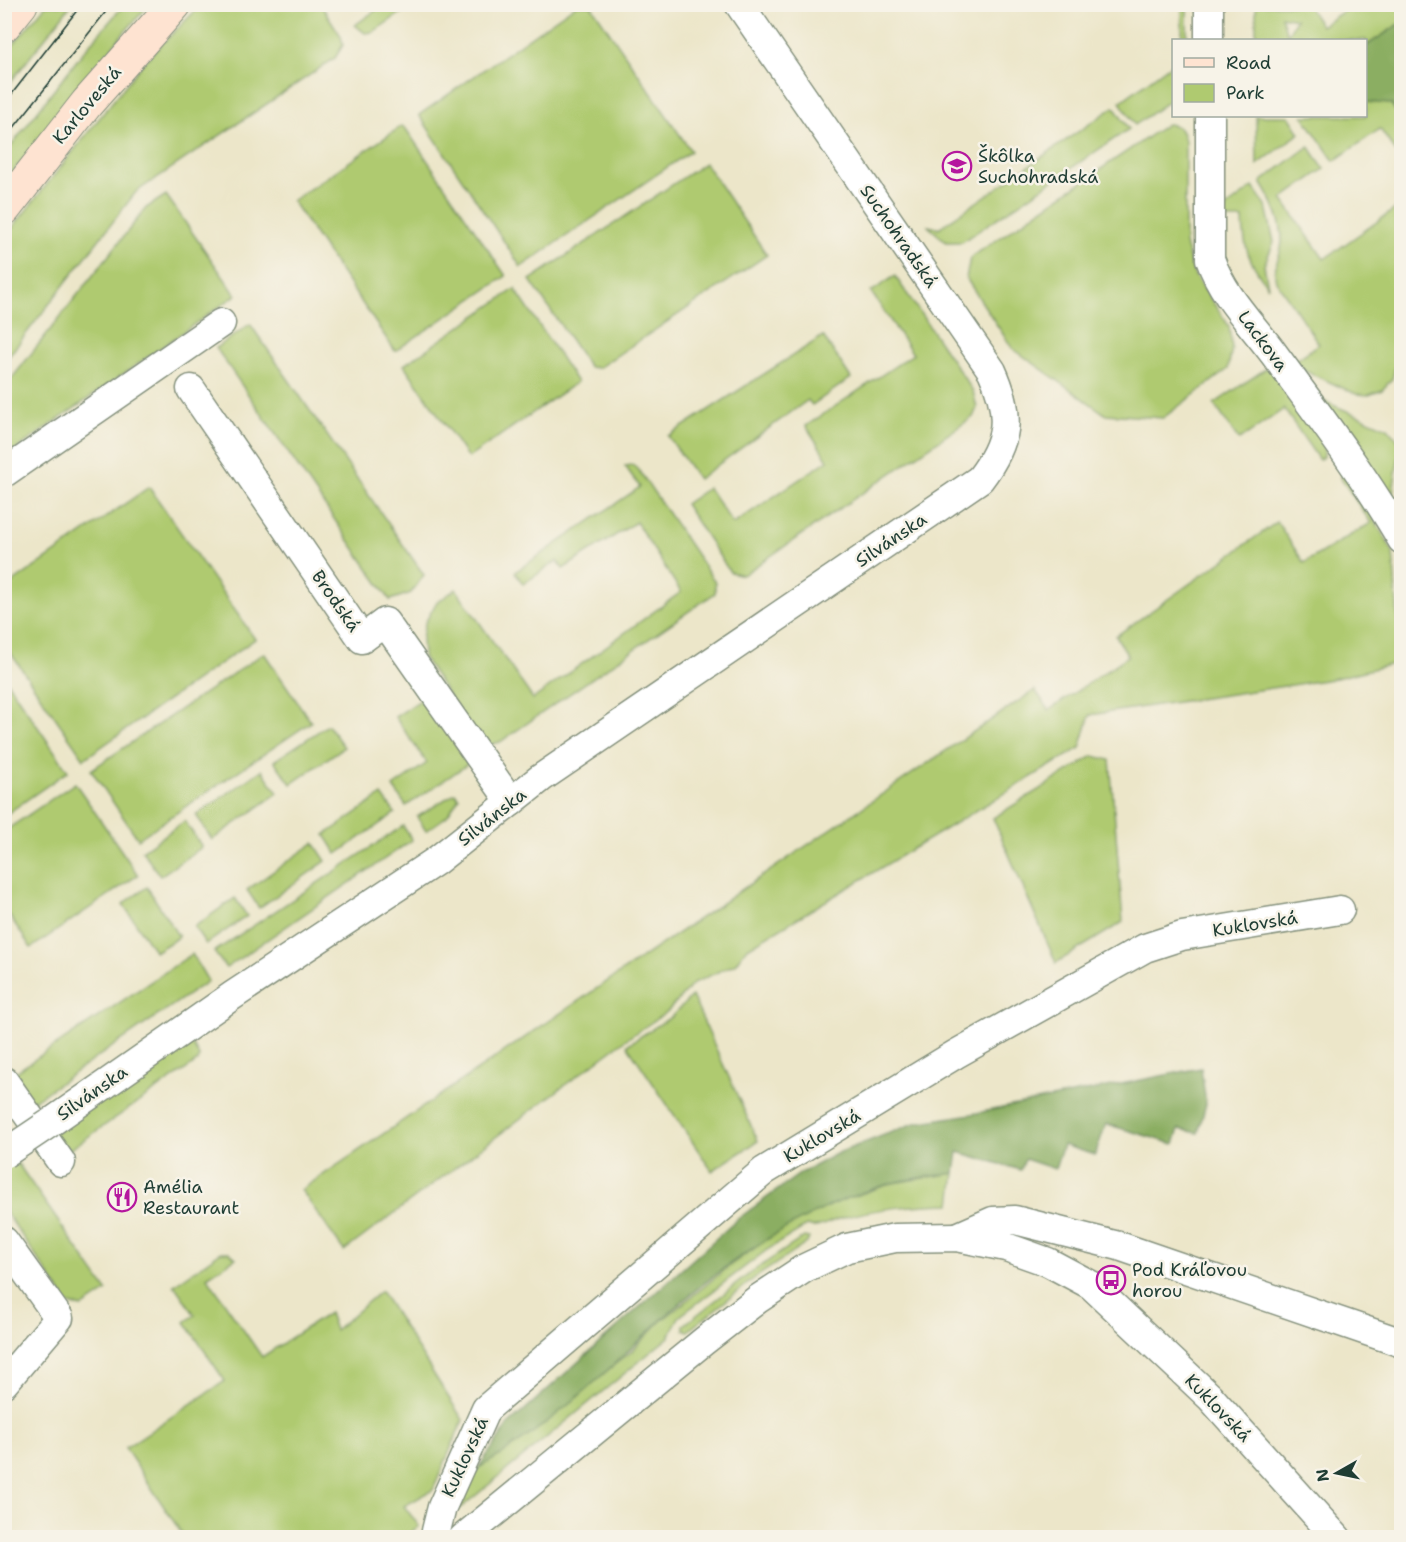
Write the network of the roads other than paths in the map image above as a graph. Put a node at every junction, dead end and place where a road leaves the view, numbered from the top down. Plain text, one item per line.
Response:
1 (21, 4) edge
2 (175, 4) edge
3 (739, 4) edge
4 (1209, 4) edge
5 (4, 26) edge
6 (1209, 39) edge
7 (1210, 117) edge
8 (4, 209) edge
9 (221, 323) dead end
10 (191, 389) dead end
11 (4, 473) edge
12 (980, 479) joint
13 (1401, 540) edge
14 (511, 802) junction
15 (1340, 910) dead end
16 (4, 1081) edge
17 (4, 1154) edge
18 (61, 1161) dead end
19 (957, 1237) junction
20 (4, 1241) edge
21 (1401, 1343) edge
22 (4, 1383) edge
23 (438, 1538) edge
24 (463, 1538) edge
25 (1337, 1538) edge

1 - 5 main road
2 - 8 main road, Karloveská
3 - 12 street, Suchohradská
4 - 6 street
7 - 13 street, Lackova
9 - 11 street
10 - 14 street, Brodská
12 - 14 street, Silvánska
14 - 17 street, Silvánska, bridge
15 - 23 street, Kuklovská
16 - 18 street
19 - 21 street, Kuklovská
19 - 24 street, Kuklovská
19 - 25 street, Kuklovská
20 - 22 street

